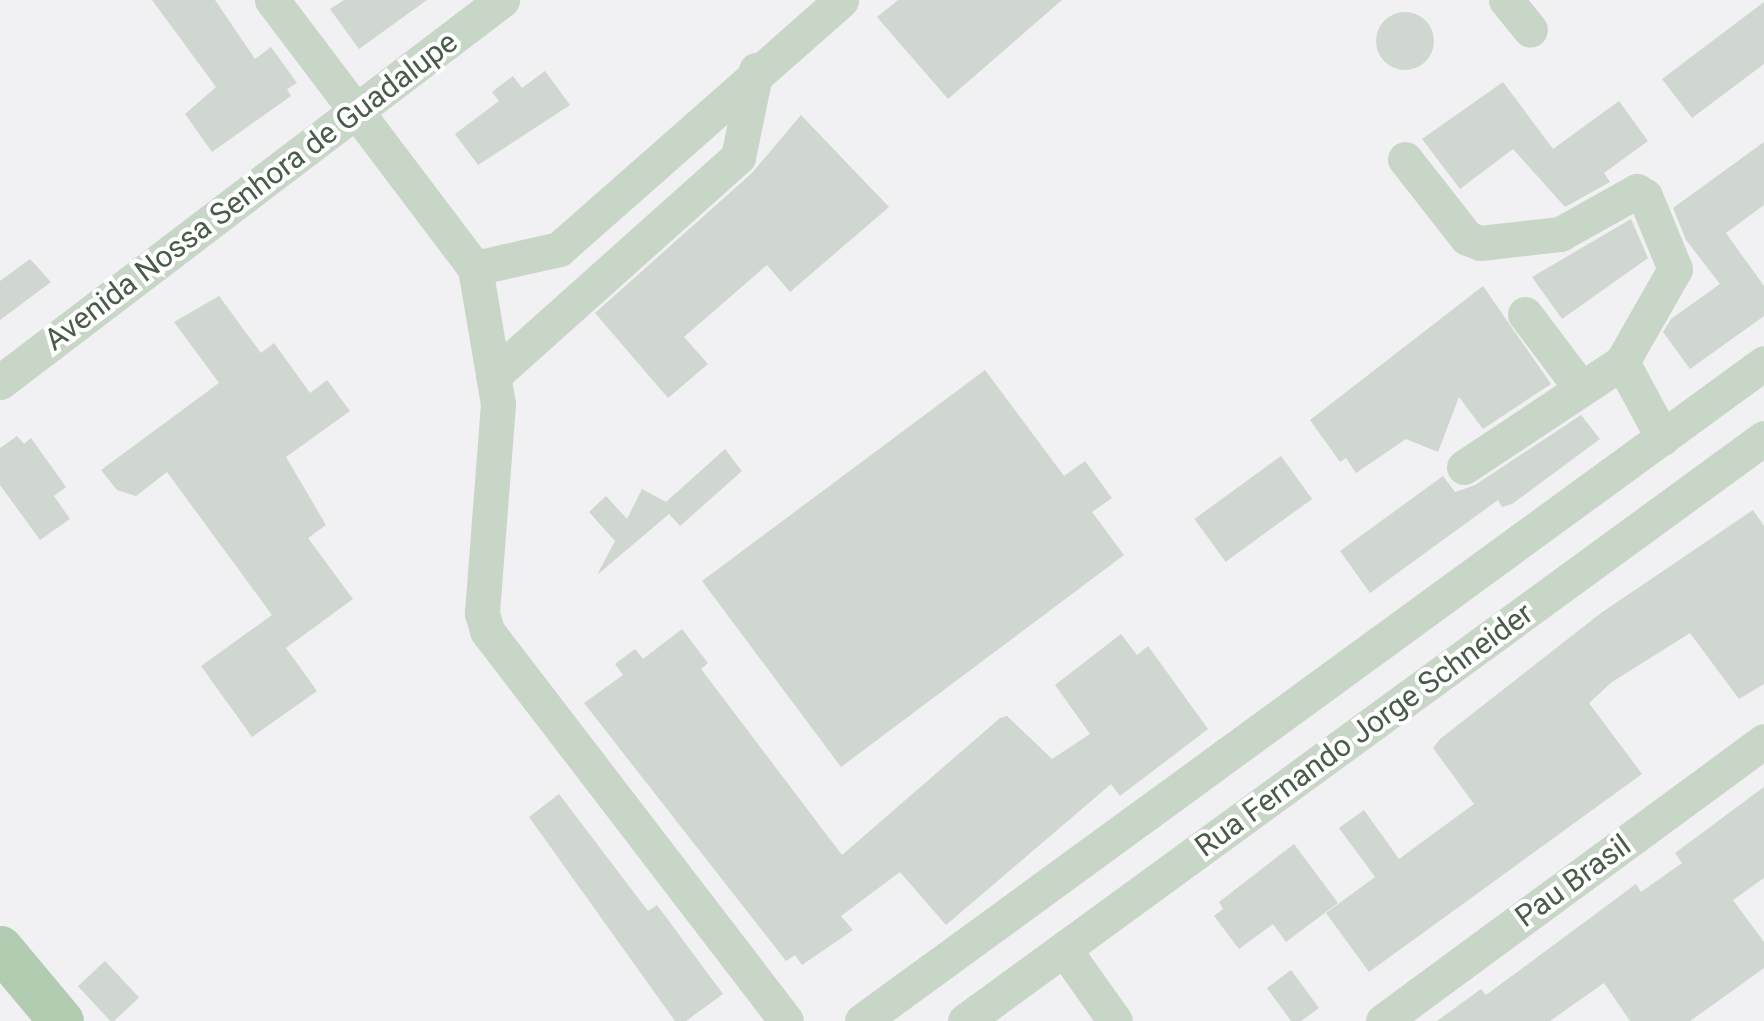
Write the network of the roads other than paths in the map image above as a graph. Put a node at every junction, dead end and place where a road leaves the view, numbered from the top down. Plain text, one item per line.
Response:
1 (272, 0) edge
2 (502, 0) edge
3 (841, 0) edge
4 (1506, 0) edge
5 (1530, 30) dead end
6 (756, 70) junction
7 (356, 112) junction
8 (1404, 159) dead end
9 (475, 268) junction
10 (1525, 314) dead end
11 (1622, 362) junction
12 (1764, 363) edge
13 (493, 376) junction
14 (0, 382) edge
15 (1580, 388) junction
16 (1663, 438) junction
17 (1764, 438) edge
18 (1464, 467) dead end
19 (1764, 741) edge
20 (0, 948) edge
21 (1064, 949) junction
22 (61, 1021) edge
23 (786, 1021) edge
24 (862, 1021) edge
25 (965, 1021) edge
26 (1115, 1021) edge
27 (1383, 1021) edge

1 - 7 street
2 - 7 street, Avenida Nossa Senhora de Guadalupe
3 - 6 street
4 - 5 street
6 - 9 street
6 - 13 street
7 - 9 street
7 - 14 street, Avenida Nossa Senhora de Guadalupe
8 - 11 street
9 - 13 street
10 - 15 street
11 - 15 street
11 - 16 street
12 - 16 street
13 - 23 street
15 - 18 street
16 - 24 street
17 - 21 street, Rua Fernando Jorge Schneider
19 - 27 street, Pau Brasil
20 - 22 main road
21 - 25 street, Rua Fernando Jorge Schneider
21 - 26 street

